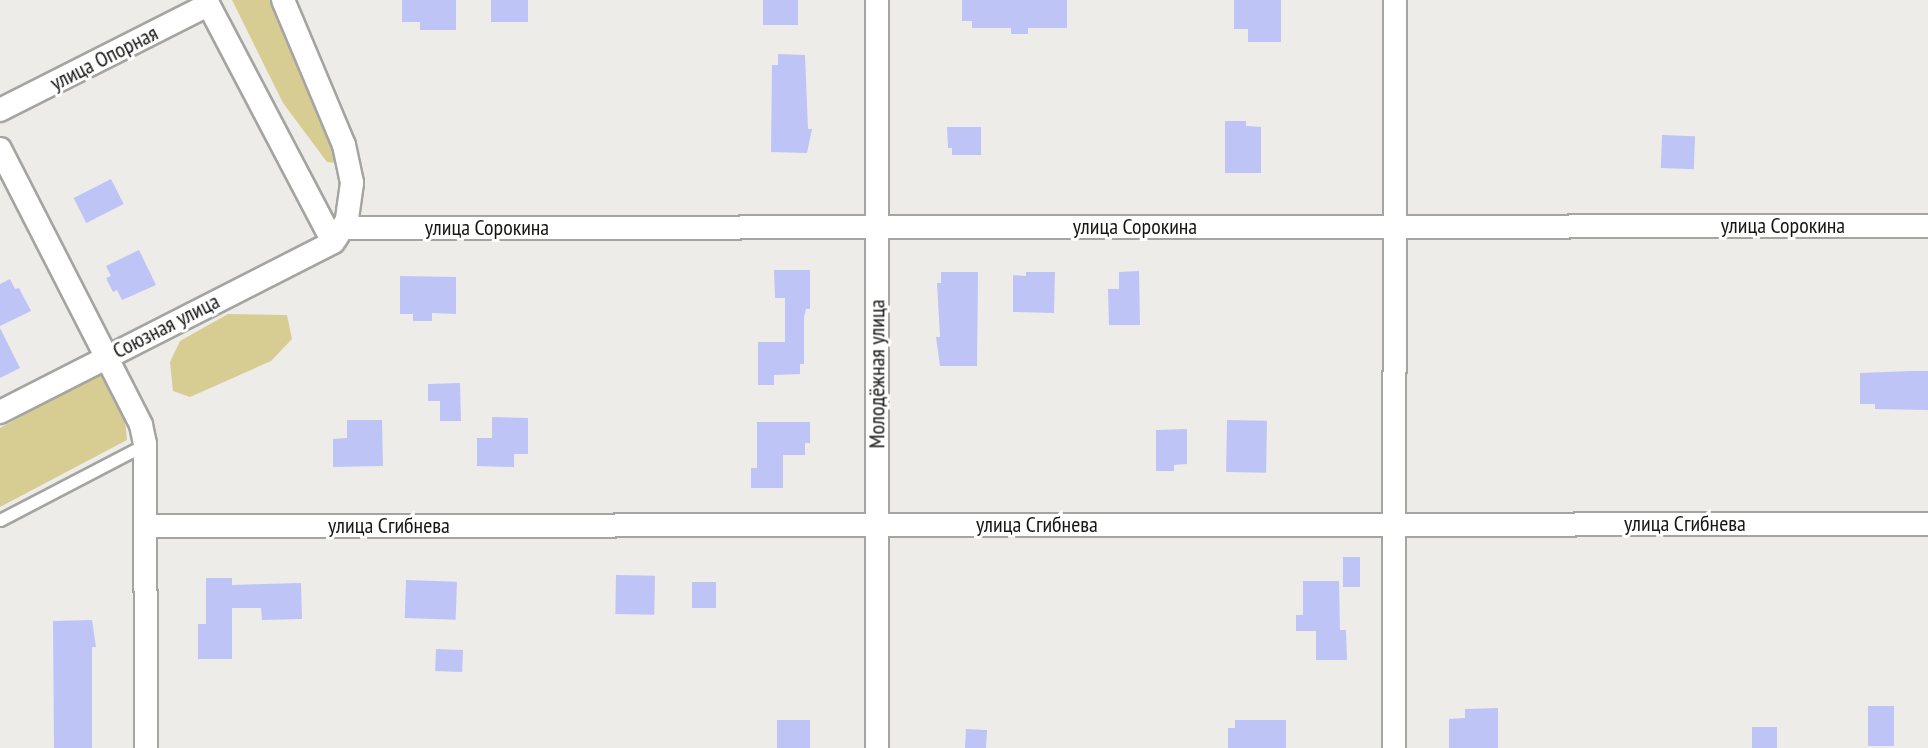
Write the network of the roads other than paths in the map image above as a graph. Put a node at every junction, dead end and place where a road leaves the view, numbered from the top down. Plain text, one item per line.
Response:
1 (283, 0) edge
2 (877, 0) edge
3 (1395, 0) edge
4 (212, 2) edge
5 (0, 110) edge
6 (0, 149) edge
7 (1928, 226) edge
8 (877, 227) junction
9 (1395, 227) junction
10 (338, 235) junction
11 (106, 356) junction
12 (0, 412) edge
13 (145, 444) junction
14 (0, 520) edge
15 (1394, 524) junction
16 (1928, 524) edge
17 (877, 525) junction
18 (145, 526) junction
19 (146, 748) edge
20 (877, 748) edge
21 (1394, 748) edge

1 - 10 street
2 - 8 street, Молодёжная улица
3 - 9 street
4 - 5 street, улица Опорная
4 - 10 street
6 - 11 street
7 - 9 street, улица Сорокина
8 - 9 street, улица Сорокина
8 - 10 street, улица Сорокина
8 - 17 street, Молодёжная улица
9 - 15 street
10 - 11 street, Союзная улица
11 - 12 street, Союзная улица
11 - 13 street
13 - 14 lane
13 - 18 street
15 - 16 street, улица Сгибнева
15 - 17 street, улица Сгибнева
15 - 21 street
17 - 18 street, улица Сгибнева
17 - 20 street, Молодёжная улица
18 - 19 street

